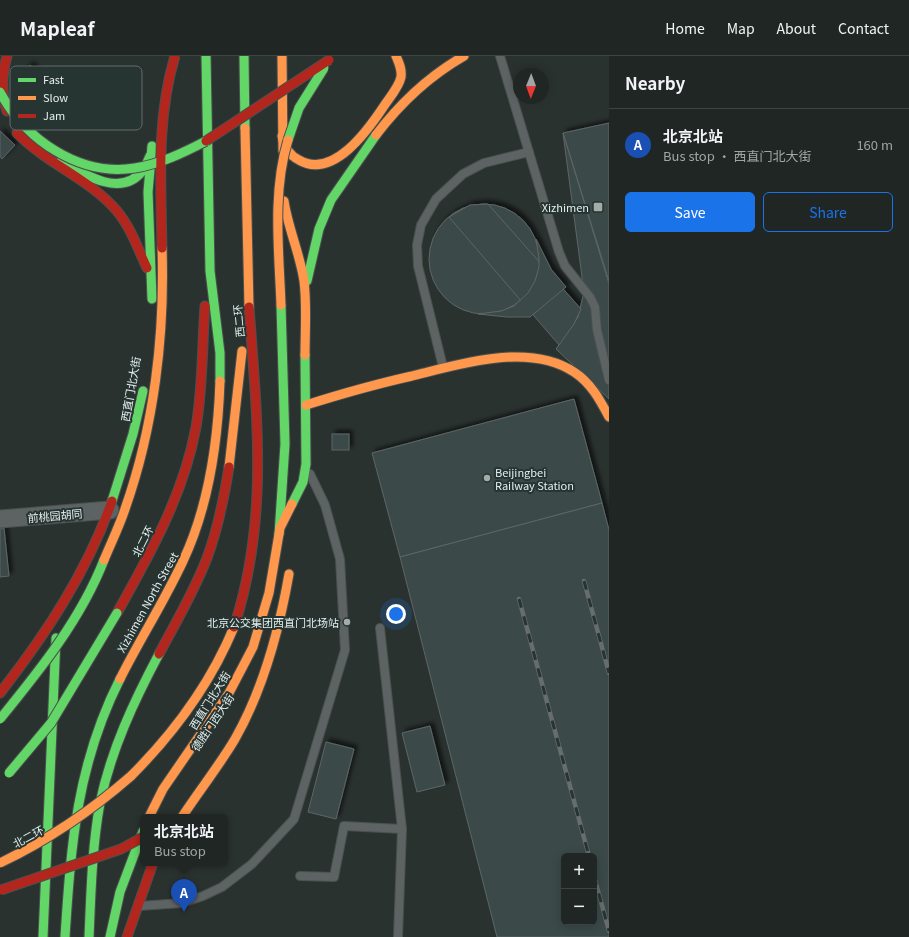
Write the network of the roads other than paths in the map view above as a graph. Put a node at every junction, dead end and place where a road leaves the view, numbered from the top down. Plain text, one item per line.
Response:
1 (7, 56) edge
2 (167, 56) edge
3 (175, 56) edge
4 (206, 56) edge
5 (244, 56) edge
6 (282, 56) edge
7 (396, 56) edge
8 (464, 56) edge
9 (500, 56) edge
10 (332, 58) edge
11 (0, 92) edge
12 (10, 109) edge
13 (0, 110) edge
14 (10, 114) edge
15 (10, 124) edge
16 (15, 130) edge
17 (23, 130) edge
18 (28, 130) edge
19 (282, 136) junction
20 (152, 148) junction
21 (529, 152) junction
22 (210, 273) junction
23 (152, 277) junction
24 (248, 292) junction
25 (304, 308) junction
26 (152, 310) dead end
27 (151, 324) dead end
28 (150, 338) dead end
29 (443, 367) junction
30 (145, 380) dead end
31 (609, 380) edge
32 (607, 402) edge
33 (306, 404) junction
34 (609, 417) edge
35 (285, 444) junction
36 (306, 464) junction
37 (272, 490) dead end
38 (303, 502) dead end
39 (110, 510) junction
40 (0, 519) edge
41 (264, 521) dead end
42 (279, 534) junction
43 (290, 562) dead end
44 (247, 583) junction
45 (58, 615) junction
46 (380, 628) dead end
47 (274, 636) junction
48 (248, 688) dead end
49 (0, 693) edge
50 (0, 719) edge
51 (6, 776) dead end
52 (150, 814) edge
53 (184, 814) edge
54 (402, 829) junction
55 (140, 838) edge
56 (140, 839) edge
57 (0, 863) edge
58 (152, 866) edge
59 (300, 876) dead end
60 (1, 890) edge
61 (136, 906) junction
62 (43, 937) edge
63 (65, 937) edge
64 (89, 937) edge
65 (110, 937) edge
66 (127, 937) edge
67 (398, 937) edge

1 - 14 main road
2 - 20 main road
3 - 50 main road, bridge
4 - 22 main road
5 - 24 main road, 西二环
6 - 19 main road
7 - 19 main road
8 - 25 main road
9 - 21 lane
10 - 18 main road, bridge
10 - 35 main road, bridge
11 - 12 main road, bridge
13 - 15 main road
16 - 23 main road
17 - 20 main road
19 - 25 main road
20 - 23 main road
21 - 29 lane
21 - 31 lane
22 - 51 main road, 北二环, bridge
22 - 63 main road, Xizhimen North Street
23 - 26 main road
24 - 44 main road, 西二环
24 - 64 main road
25 - 33 main road, 西直门北大街
27 - 28 main road
29 - 32 main road
29 - 33 main road
30 - 39 main road, 西直门北大街
32 - 34 main road
33 - 36 main road, 西直门北大街
35 - 37 main road
35 - 42 main road
36 - 38 main road
36 - 42 main road, 西直门北大街
36 - 61 lane
39 - 40 street, 前桃园胡同
39 - 45 main road, 西直门北大街
41 - 44 main road
42 - 52 main road, 西直门北大街
43 - 47 main road
44 - 57 main road, 北二环, bridge
45 - 49 main road, 西直门北大街
45 - 62 main road
46 - 54 lane
47 - 48 main road, 德胜门西大街
47 - 53 main road
54 - 59 lane
54 - 67 lane
55 - 60 main road, bridge
56 - 65 main road
58 - 61 main road
61 - 66 main road

